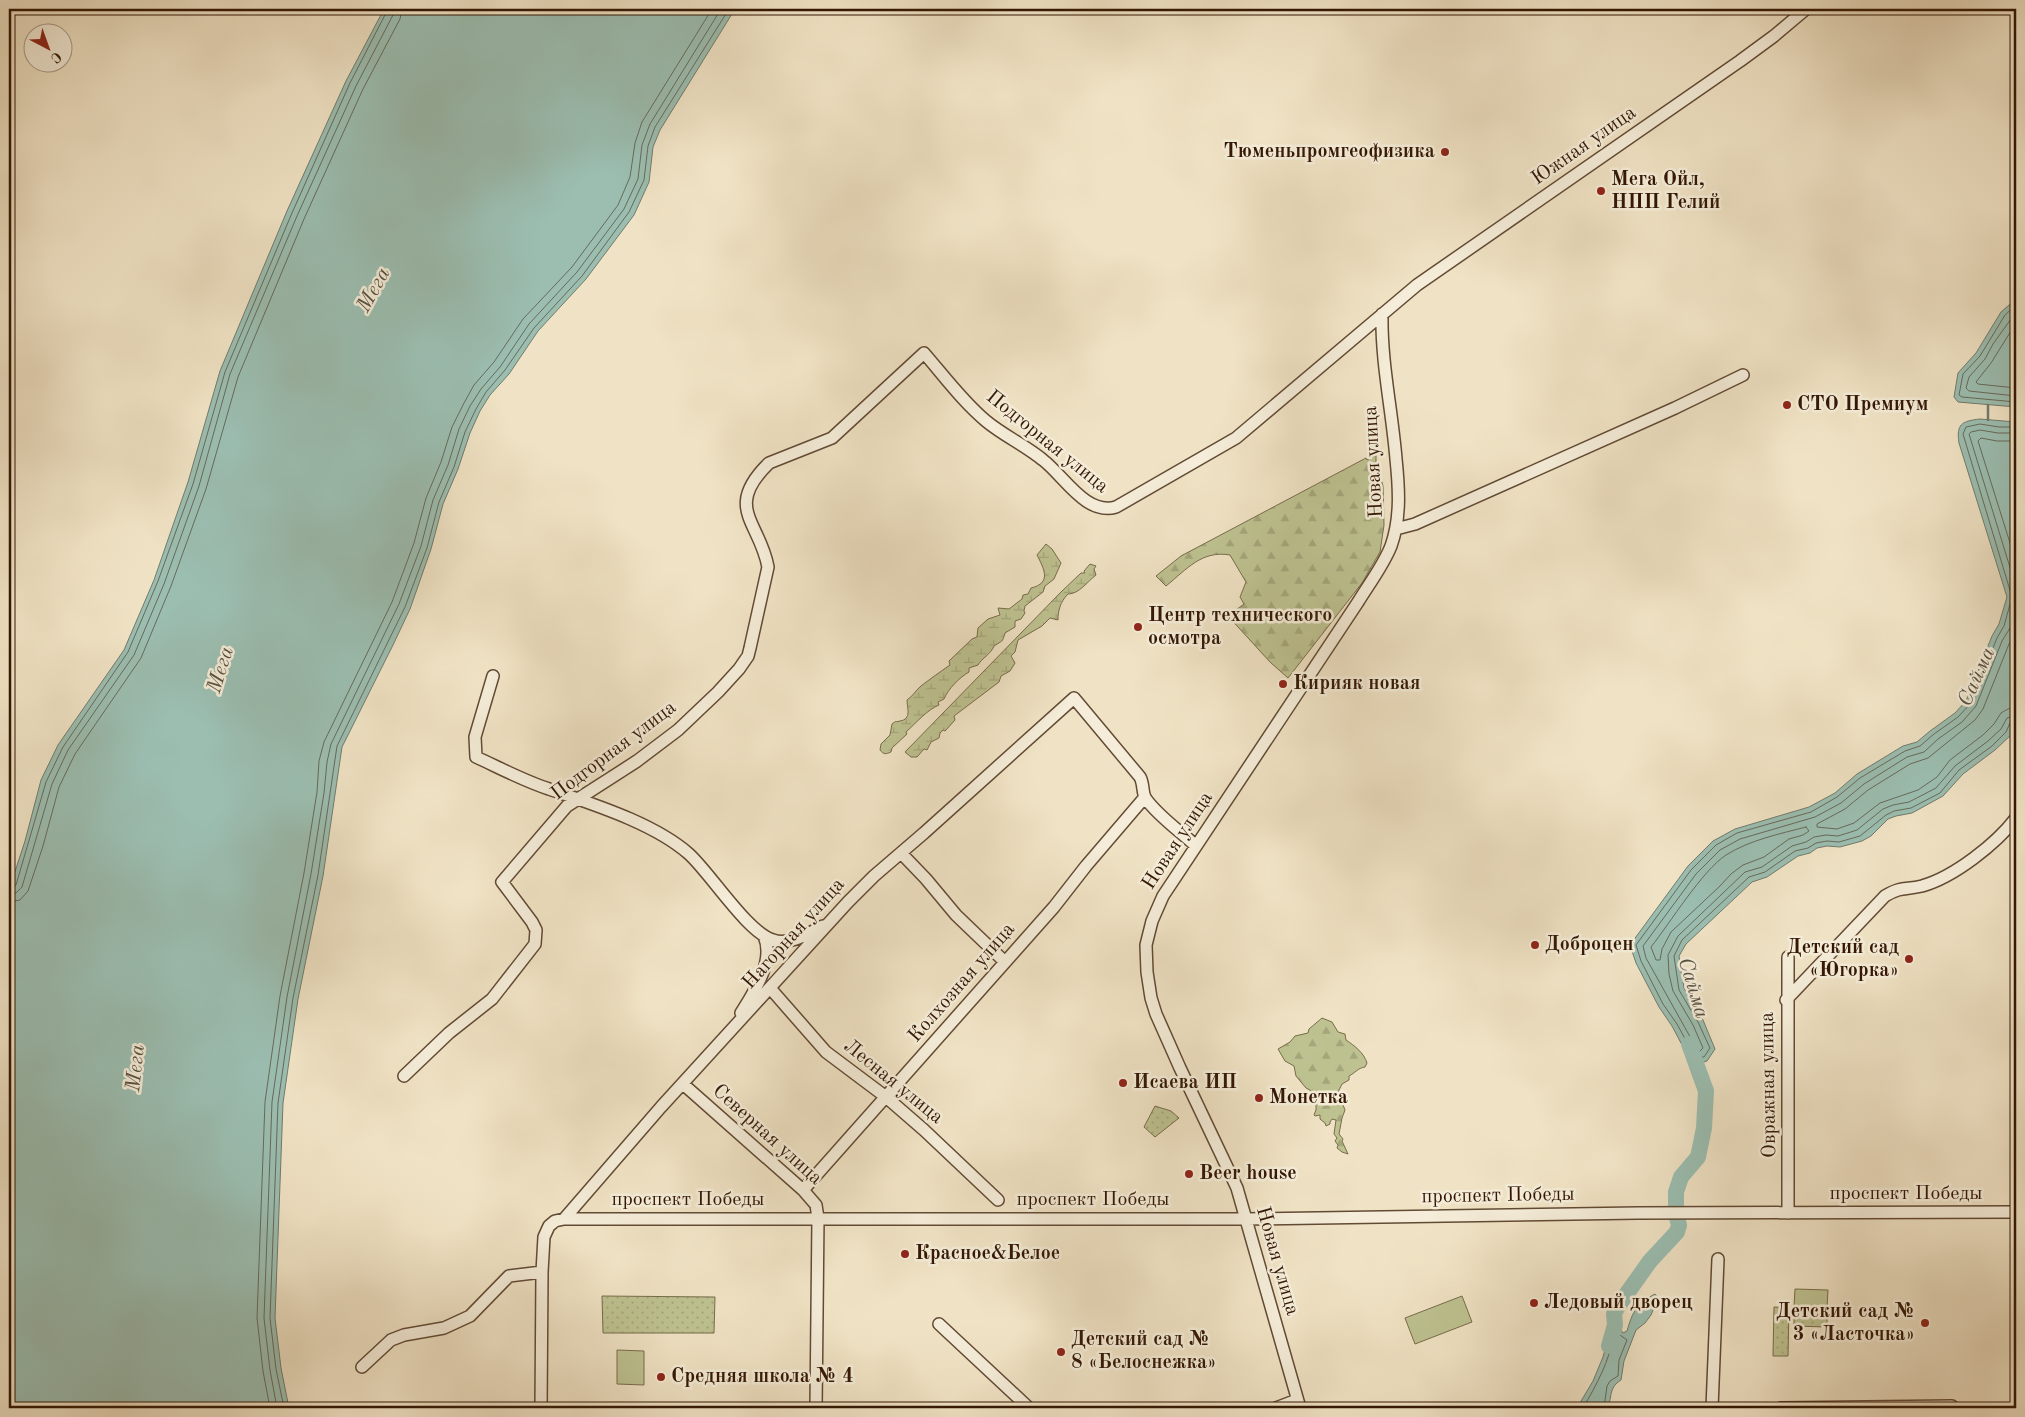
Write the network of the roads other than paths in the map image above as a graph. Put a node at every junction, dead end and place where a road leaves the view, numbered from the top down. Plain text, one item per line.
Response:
1 (1806, 9) edge
2 (1382, 314) junction
3 (1743, 375) dead end
4 (1396, 529) junction
5 (493, 676) dead end
6 (577, 798) junction
7 (1144, 798) junction
8 (2016, 818) edge
9 (1196, 846) junction
10 (901, 853) junction
11 (828, 923) junction
12 (764, 936) junction
13 (1788, 957) dead end
14 (1005, 962) junction
15 (770, 988) junction
16 (1786, 1000) junction
17 (730, 1033) junction
18 (404, 1076) dead end
19 (683, 1084) junction
20 (886, 1098) junction
21 (803, 1190) junction
22 (998, 1200) dead end
23 (2016, 1212) edge
24 (1788, 1213) junction
25 (818, 1218) junction
26 (564, 1219) junction
27 (1246, 1219) junction
28 (1718, 1259) dead end
29 (542, 1272) junction
30 (940, 1324) dead end
31 (362, 1367) dead end
32 (1298, 1404) edge
33 (1952, 1406) dead end
34 (541, 1408) edge
35 (816, 1408) edge
36 (1029, 1408) edge
37 (1276, 1408) edge
38 (1712, 1408) edge
39 (1781, 1408) edge

1 - 2 street, Южная улица
2 - 4 street, Новая улица
2 - 6 street, Подгорная улица
3 - 4 street
4 - 9 street, Новая улица
5 - 6 street
6 - 12 street
6 - 18 street, Подгорная улица
7 - 9 street
7 - 10 street, Нагорная улица
7 - 14 street, Колхозная улица
8 - 16 street
9 - 27 street, Новая улица
10 - 11 street, Нагорная улица
10 - 14 street
11 - 12 street
11 - 15 street, Нагорная улица
12 - 17 street
13 - 16 street, Овражная улица
14 - 20 street, Колхозная улица
15 - 17 street, Нагорная улица
15 - 20 street, Лесная улица
16 - 24 street, Овражная улица
17 - 19 street, Нагорная улица
19 - 21 street, Северная улица
19 - 26 street, Нагорная улица
20 - 21 street, Колхозная улица
20 - 22 street, Лесная улица
21 - 25 street, Северная улица
23 - 24 street, проспект Победы
24 - 27 street, проспект Победы
25 - 26 street, проспект Победы
25 - 27 street, проспект Победы
25 - 35 street
26 - 29 street, проспект Победы
27 - 32 street, Новая улица
28 - 38 street
29 - 31 street
29 - 34 street
30 - 36 street
32 - 37 street
33 - 39 street

